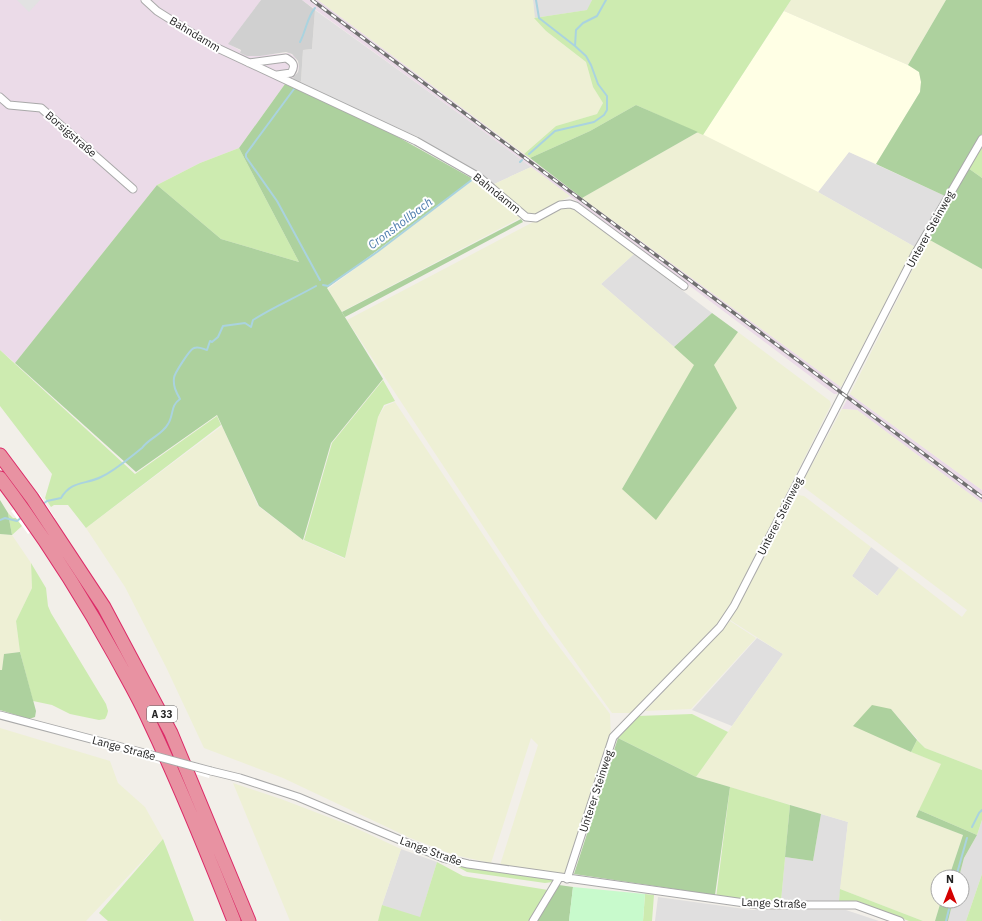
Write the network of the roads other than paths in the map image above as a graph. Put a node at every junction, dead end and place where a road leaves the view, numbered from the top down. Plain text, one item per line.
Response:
1 (145, 0) edge
2 (249, 63) junction
3 (276, 76) junction
4 (0, 97) edge
5 (982, 139) edge
6 (133, 189) dead end
7 (684, 286) dead end
8 (0, 455) edge
9 (0, 478) edge
10 (0, 715) edge
11 (559, 878) junction
12 (567, 879) junction
13 (234, 921) edge
14 (250, 921) edge
15 (533, 921) edge
16 (900, 921) edge

1 - 2 street, Bahndamm
2 - 3 street, Bahndamm
2 - 3 street
3 - 7 street, Bahndamm
4 - 6 street, Borsigstraße
5 - 12 street, Unterer Steinweg
8 - 14 highway, A 33
9 - 13 highway, A 33
10 - 11 street, Lange Straße, bridge
11 - 12 street, Lange Straße
11 - 15 street
12 - 16 street, Lange Straße

